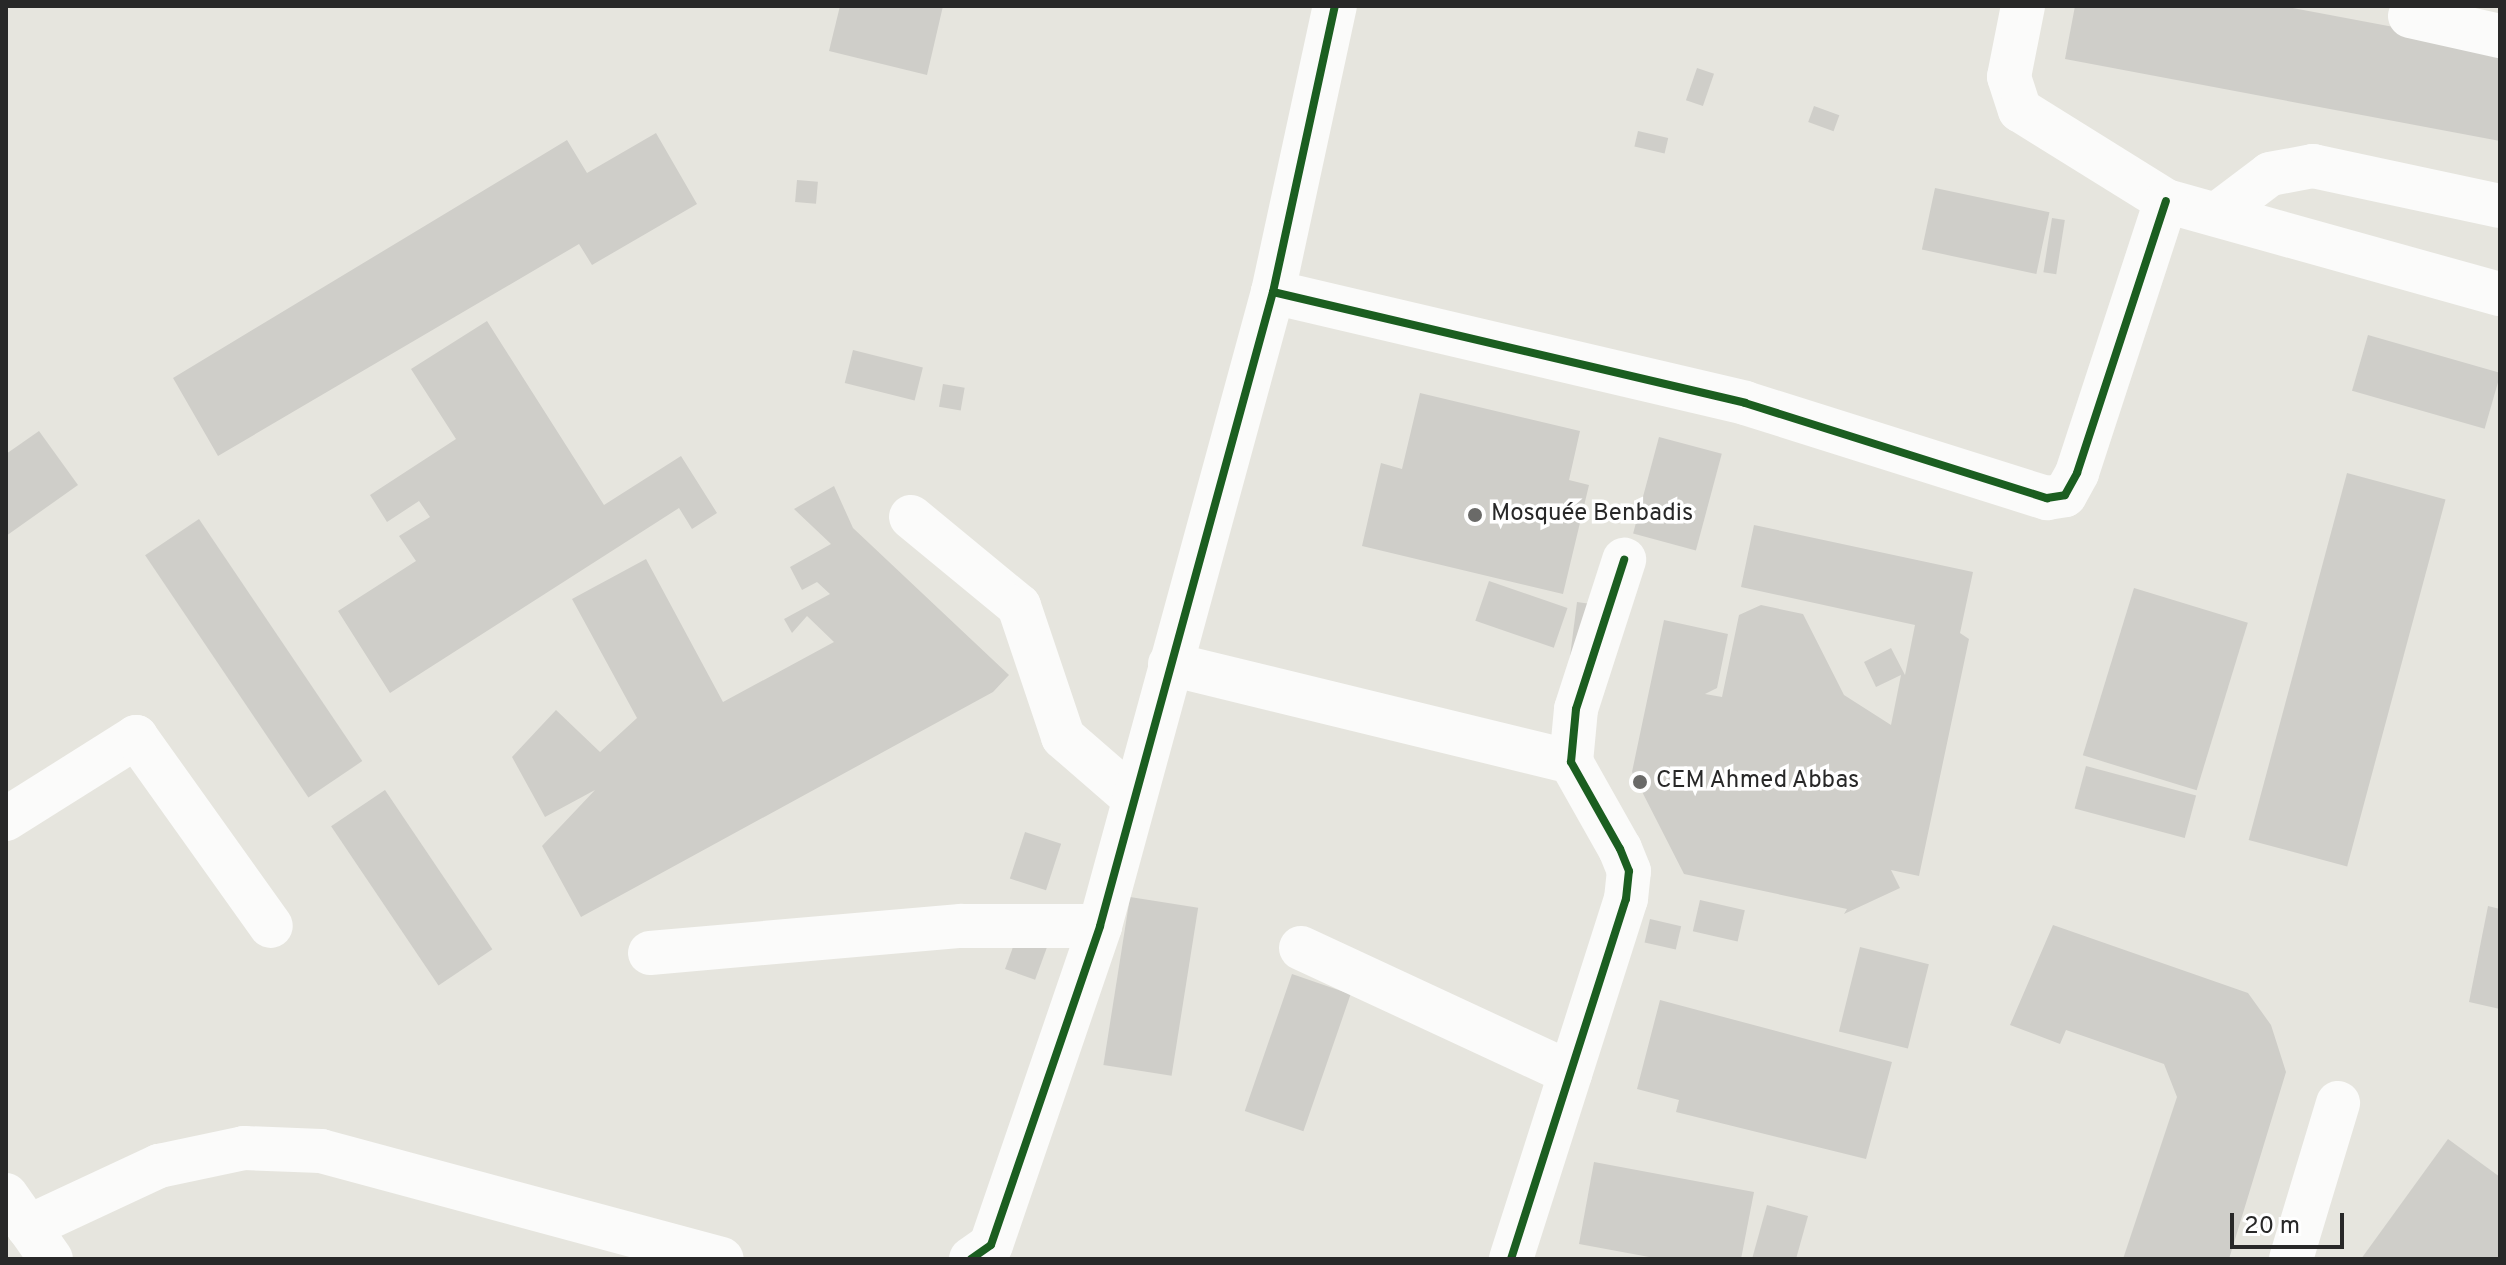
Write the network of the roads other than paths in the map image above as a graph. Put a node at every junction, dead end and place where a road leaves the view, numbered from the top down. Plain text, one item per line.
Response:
1 (1335, 6) edge
2 (2023, 6) edge
3 (2410, 16) dead end
4 (2500, 36) edge
5 (2166, 201) junction
6 (2500, 206) edge
7 (2217, 214) junction
8 (1273, 292) junction
9 (2500, 294) edge
10 (911, 517) dead end
11 (1624, 560) dead end
12 (1170, 664) junction
13 (1571, 762) junction
14 (1130, 795) junction
15 (6, 819) edge
16 (271, 926) dead end
17 (1100, 926) junction
18 (1301, 948) dead end
19 (650, 953) dead end
20 (1570, 1073) junction
21 (2338, 1103) dead end
22 (28, 1227) edge
23 (722, 1259) edge
24 (971, 1259) edge
25 (1511, 1259) edge
26 (2291, 1259) edge

1 - 8 street
2 - 5 street
3 - 4 street
5 - 7 street
5 - 8 street
6 - 7 street
7 - 9 street
8 - 12 street
10 - 14 street
11 - 13 street
12 - 13 street
12 - 14 street
13 - 20 street
14 - 17 street
15 - 16 street
17 - 19 street
17 - 24 street
18 - 20 street
20 - 25 street
21 - 26 street
22 - 23 street

